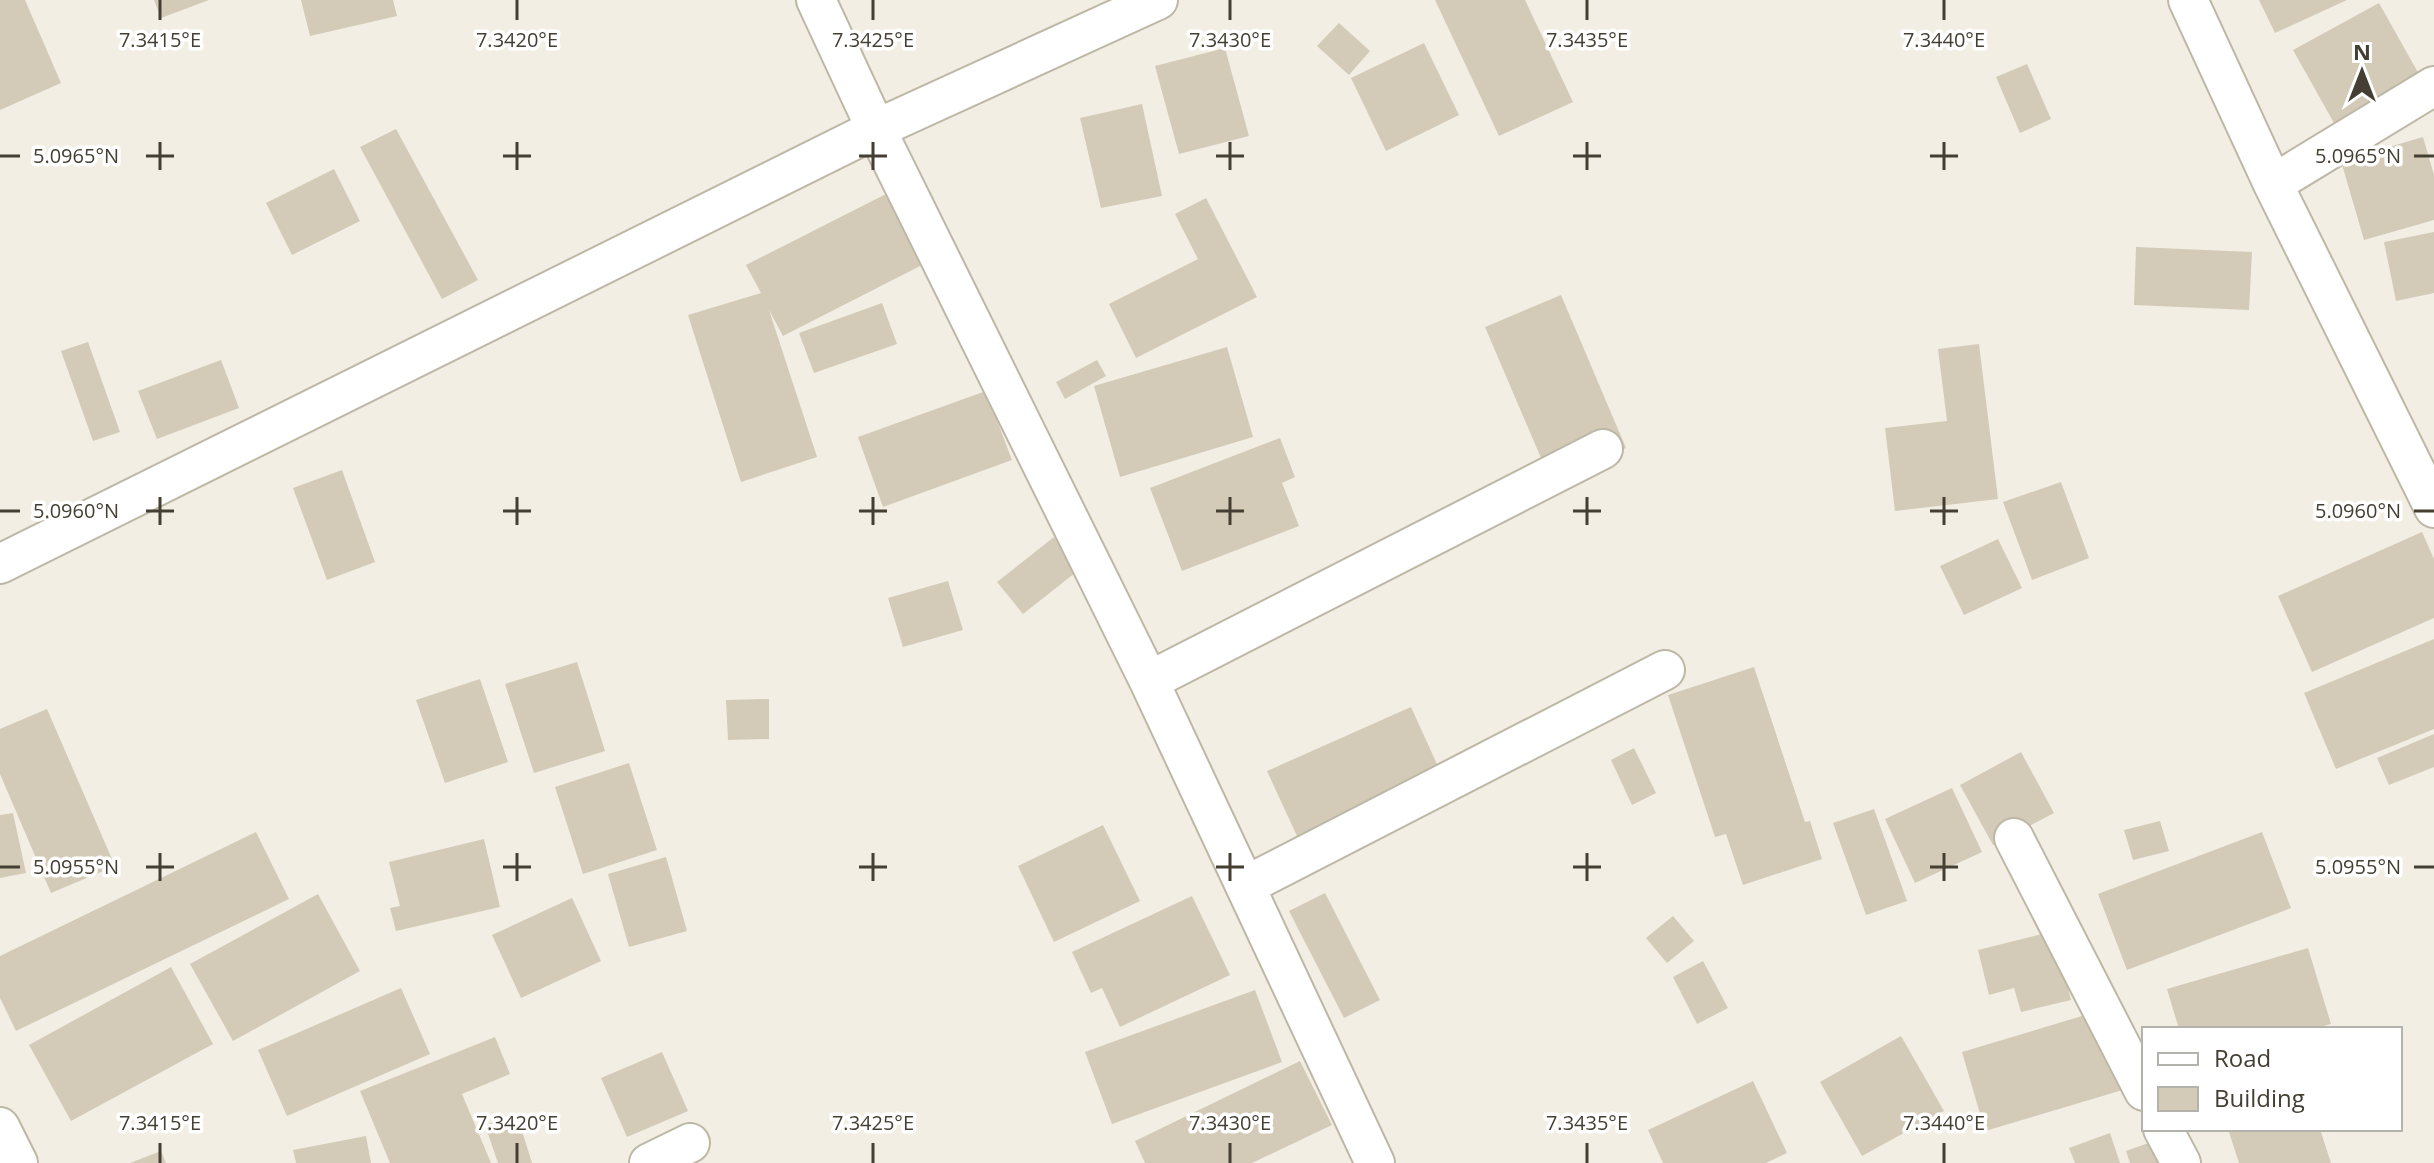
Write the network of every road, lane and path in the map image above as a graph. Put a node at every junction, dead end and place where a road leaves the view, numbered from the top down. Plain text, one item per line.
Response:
1 (816, 0) edge
2 (1158, 0) edge
3 (2188, 0) edge
4 (2434, 86) edge
5 (876, 129) junction
6 (2273, 184) junction
7 (1603, 449) dead end
8 (2434, 508) edge
9 (0, 564) edge
10 (1665, 670) dead end
11 (1149, 681) junction
12 (2014, 838) dead end
13 (1245, 886) junction
14 (2142, 1087) edge
15 (0, 1127) edge
16 (2164, 1131) edge
17 (690, 1143) dead end
18 (18, 1163) edge
19 (649, 1163) edge
20 (1375, 1163) edge
21 (2181, 1163) edge

1 - 5 street
2 - 5 street
3 - 6 street
4 - 6 street
5 - 9 street
5 - 11 street
6 - 8 street
7 - 11 street
10 - 13 street
11 - 13 street
12 - 14 street
13 - 20 street
15 - 18 street
16 - 21 street
17 - 19 street

